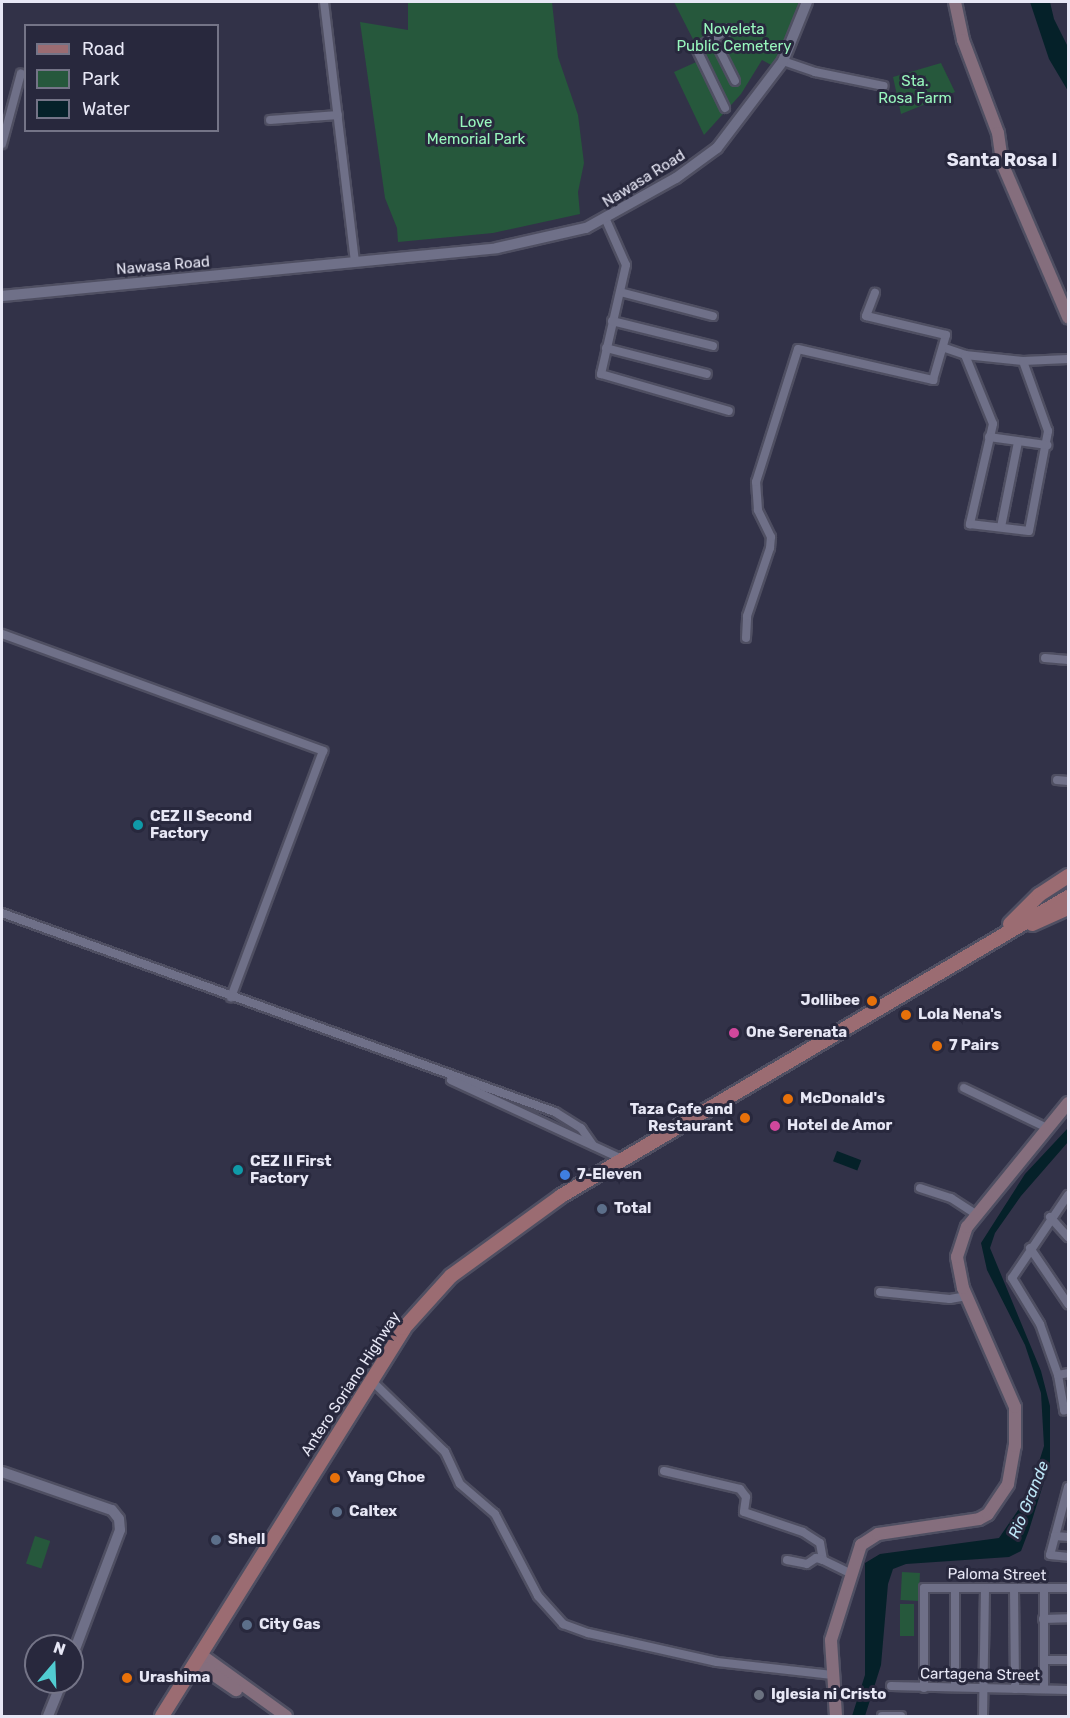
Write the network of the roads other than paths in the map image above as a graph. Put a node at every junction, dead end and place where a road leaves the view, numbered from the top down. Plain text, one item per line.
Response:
1 (324, 2) edge
2 (807, 2) edge
3 (955, 2) edge
4 (730, 29) dead end
5 (713, 37) junction
6 (783, 61) junction
7 (21, 73) dead end
8 (735, 81) dead end
9 (884, 86) dead end
10 (725, 108) dead end
11 (338, 114) junction
12 (270, 120) dead end
13 (2, 144) edge
14 (606, 220) junction
15 (355, 262) junction
16 (620, 292) junction
17 (875, 293) dead end
18 (2, 296) edge
19 (713, 316) dead end
20 (1068, 316) edge
21 (612, 321) junction
22 (713, 346) dead end
23 (606, 348) junction
24 (945, 348) junction
25 (964, 355) junction
26 (1068, 359) edge
27 (1023, 361) junction
28 (707, 374) dead end
29 (729, 411) dead end
30 (989, 438) junction
31 (1018, 442) junction
32 (1047, 445) junction
33 (1001, 527) junction
34 (2, 634) edge
35 (746, 638) dead end
36 (1045, 658) dead end
37 (1068, 660) edge
38 (1058, 780) dead end
39 (1068, 781) edge
40 (1068, 876) edge
41 (1068, 887) edge
42 (1068, 897) edge
43 (1068, 908) edge
44 (2, 913) edge
45 (1012, 927) junction
46 (231, 997) junction
47 (437, 1072) junction
48 (964, 1088) dead end
49 (1068, 1103) edge
50 (1045, 1127) junction
51 (593, 1146) junction
52 (622, 1159) junction
53 (920, 1188) dead end
54 (1068, 1195) edge
55 (976, 1215) junction
56 (1050, 1217) junction
57 (1068, 1236) edge
58 (1030, 1248) junction
59 (880, 1292) dead end
60 (967, 1296) junction
61 (1068, 1304) edge
62 (1068, 1373) edge
63 (1058, 1375) junction
64 (371, 1380) junction
65 (1068, 1409) edge
66 (664, 1471) dead end
67 (2, 1472) edge
68 (1068, 1487) edge
69 (1066, 1507) edge
70 (1055, 1536) junction
71 (1068, 1536) edge
72 (1068, 1557) edge
73 (787, 1560) dead end
74 (823, 1560) junction
75 (850, 1573) junction
76 (955, 1588) junction
77 (1068, 1588) edge
78 (985, 1589) junction
79 (1014, 1589) junction
80 (1044, 1590) junction
81 (1068, 1618) edge
82 (1044, 1619) junction
83 (81, 1634) edge
84 (198, 1658) junction
85 (1044, 1660) junction
86 (1068, 1660) edge
87 (832, 1675) junction
88 (891, 1686) dead end
89 (955, 1687) junction
90 (924, 1688) junction
91 (984, 1688) junction
92 (1015, 1689) junction
93 (1044, 1689) junction
94 (1068, 1690) edge
95 (57, 1694) edge
96 (48, 1716) edge
97 (162, 1716) edge
98 (273, 1716) edge
99 (286, 1716) edge
100 (836, 1716) edge
101 (882, 1716) edge
102 (895, 1716) edge
103 (901, 1716) edge
104 (983, 1716) edge

1 - 11 street
2 - 6 street, Nawasa Road
3 - 20 main road
4 - 5 street
5 - 8 street
5 - 10 street
6 - 9 street
6 - 14 street, Nawasa Road
7 - 13 street
11 - 12 street
11 - 15 street
14 - 15 street, Nawasa Road
14 - 16 street
15 - 18 street, Nawasa Road
16 - 19 street
16 - 21 street
17 - 24 street
21 - 22 street
21 - 23 street
23 - 28 street
23 - 29 street
24 - 25 street
24 - 35 street
25 - 27 street
25 - 30 street
26 - 27 street
27 - 32 street
30 - 31 street
30 - 33 street
31 - 32 street
31 - 33 street
32 - 33 street
34 - 46 street
36 - 37 street
38 - 39 street
40 - 45 main road
41 - 45 main road, Antero Soriano Highway
42 - 45 main road, Antero Soriano Highway
43 - 45 main road
44 - 46 street
45 - 52 main road, Antero Soriano Highway
46 - 47 street
47 - 51 street
47 - 51 street
48 - 50 street
49 - 50 main road
50 - 55 main road
51 - 52 street
52 - 64 main road, Antero Soriano Highway
53 - 55 street
54 - 56 street
55 - 60 main road
56 - 57 street
56 - 58 street
58 - 61 street
58 - 63 street
59 - 60 street
60 - 75 main road
62 - 63 street
63 - 65 street
64 - 84 main road, Antero Soriano Highway
64 - 87 street
66 - 74 street
67 - 83 street
68 - 69 street
69 - 70 street
70 - 71 street
70 - 72 street
73 - 74 street
74 - 75 street
75 - 87 main road
76 - 78 street, Paloma Street
76 - 89 street
76 - 90 street, Paloma Street
77 - 80 street, Paloma Street
78 - 79 street, Paloma Street
78 - 91 street
79 - 80 street, Paloma Street
79 - 92 street
80 - 82 street
81 - 82 street
82 - 85 street
84 - 97 main road, Antero Soriano Highway
84 - 98 main road
84 - 99 main road
85 - 86 street
85 - 93 street
87 - 100 main road
88 - 90 street, Cartagena Street
89 - 90 street, Cartagena Street
89 - 91 street, Cartagena Street
91 - 92 street, Cartagena Street
91 - 104 street
92 - 93 street, Cartagena Street
93 - 94 street, Cartagena Street
95 - 96 street
101 - 102 street
102 - 103 street

